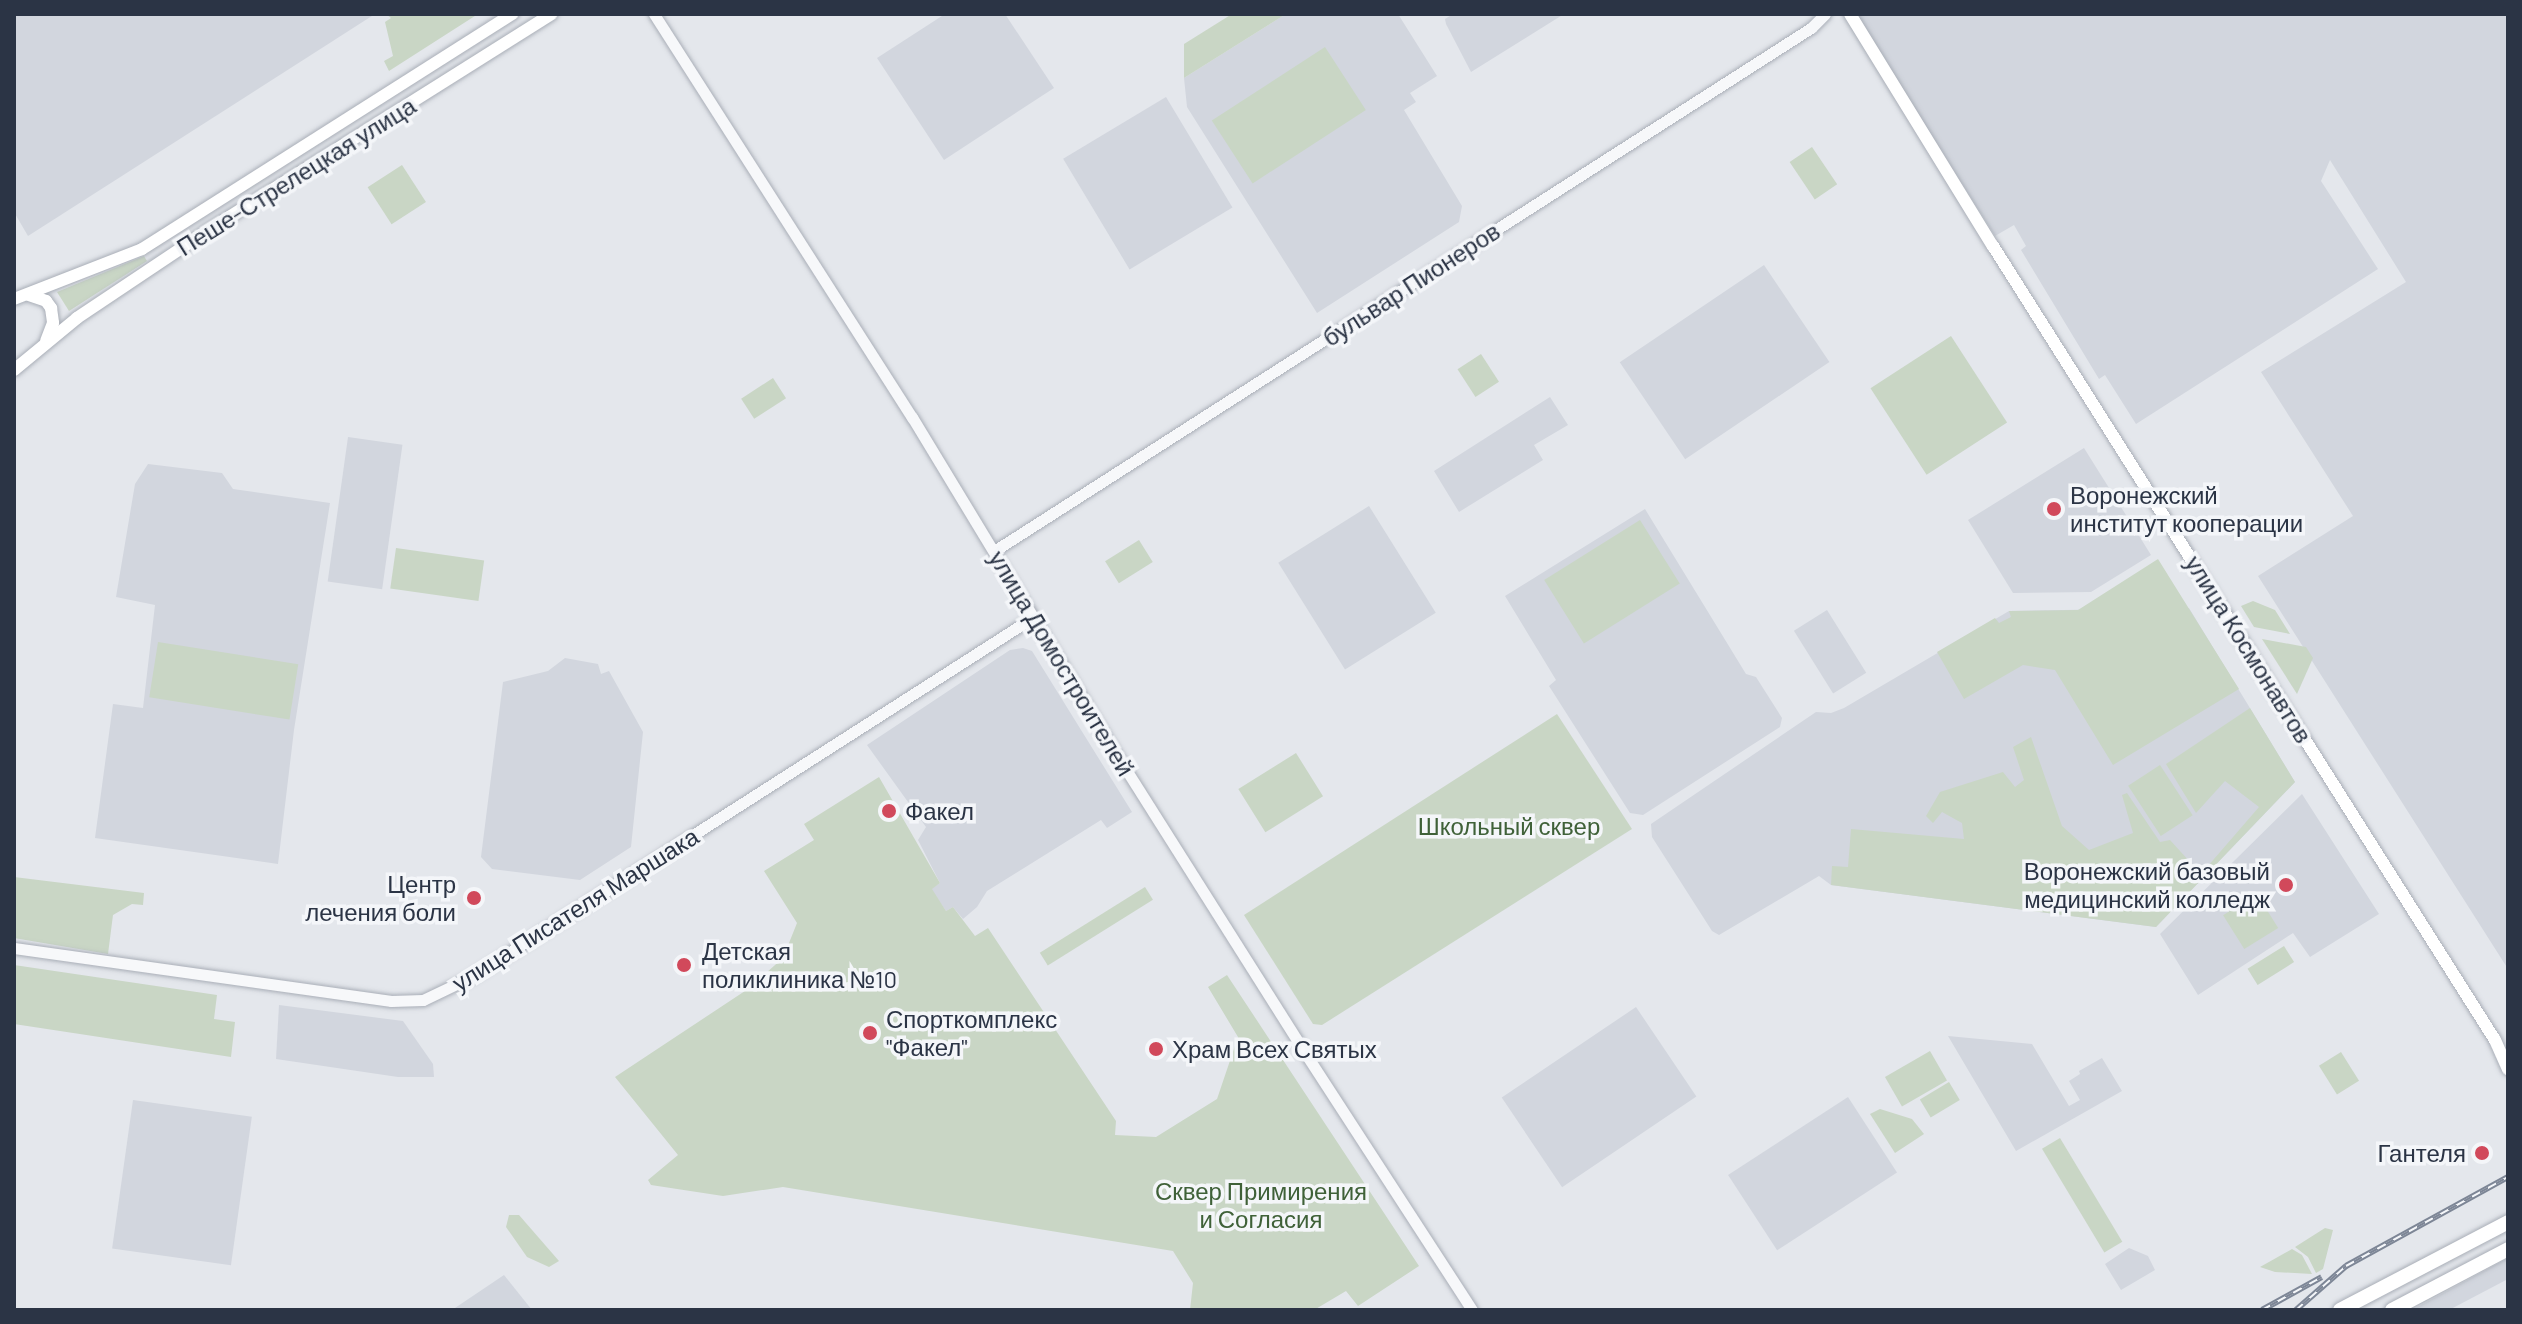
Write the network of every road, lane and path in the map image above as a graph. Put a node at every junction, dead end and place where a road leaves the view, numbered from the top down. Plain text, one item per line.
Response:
1 (513, 14) edge
2 (551, 14) edge
3 (654, 14) edge
4 (1825, 14) edge
5 (1850, 14) edge
6 (27, 294) junction
7 (14, 299) edge
8 (45, 344) junction
9 (14, 370) edge
10 (994, 551) junction
11 (1032, 618) junction
12 (14, 948) edge
13 (2495, 1040) junction
14 (2508, 1049) edge
15 (2508, 1069) edge
16 (2508, 1222) edge
17 (2508, 1249) edge
18 (1472, 1310) edge
19 (2340, 1310) edge
20 (2392, 1310) edge

1 - 6 main road, Пеше-Стрелецкая улица
2 - 8 main road, Пеше-Стрелецкая улица
3 - 10 street, улица Домостроителей
4 - 10 street, бульвар Пионеров
5 - 13 main road, улица Космонавтов
6 - 7 main road, Пеше-Стрелецкая улица
6 - 8 main road
8 - 9 main road, Пеше-Стрелецкая улица
10 - 11 street, улица Домостроителей
11 - 12 street, улица Писателя Маршака
11 - 18 street, улица Домостроителей
13 - 14 main road, улица Космонавтов
13 - 15 main road, улица Космонавтов
16 - 19 main road
17 - 20 main road

